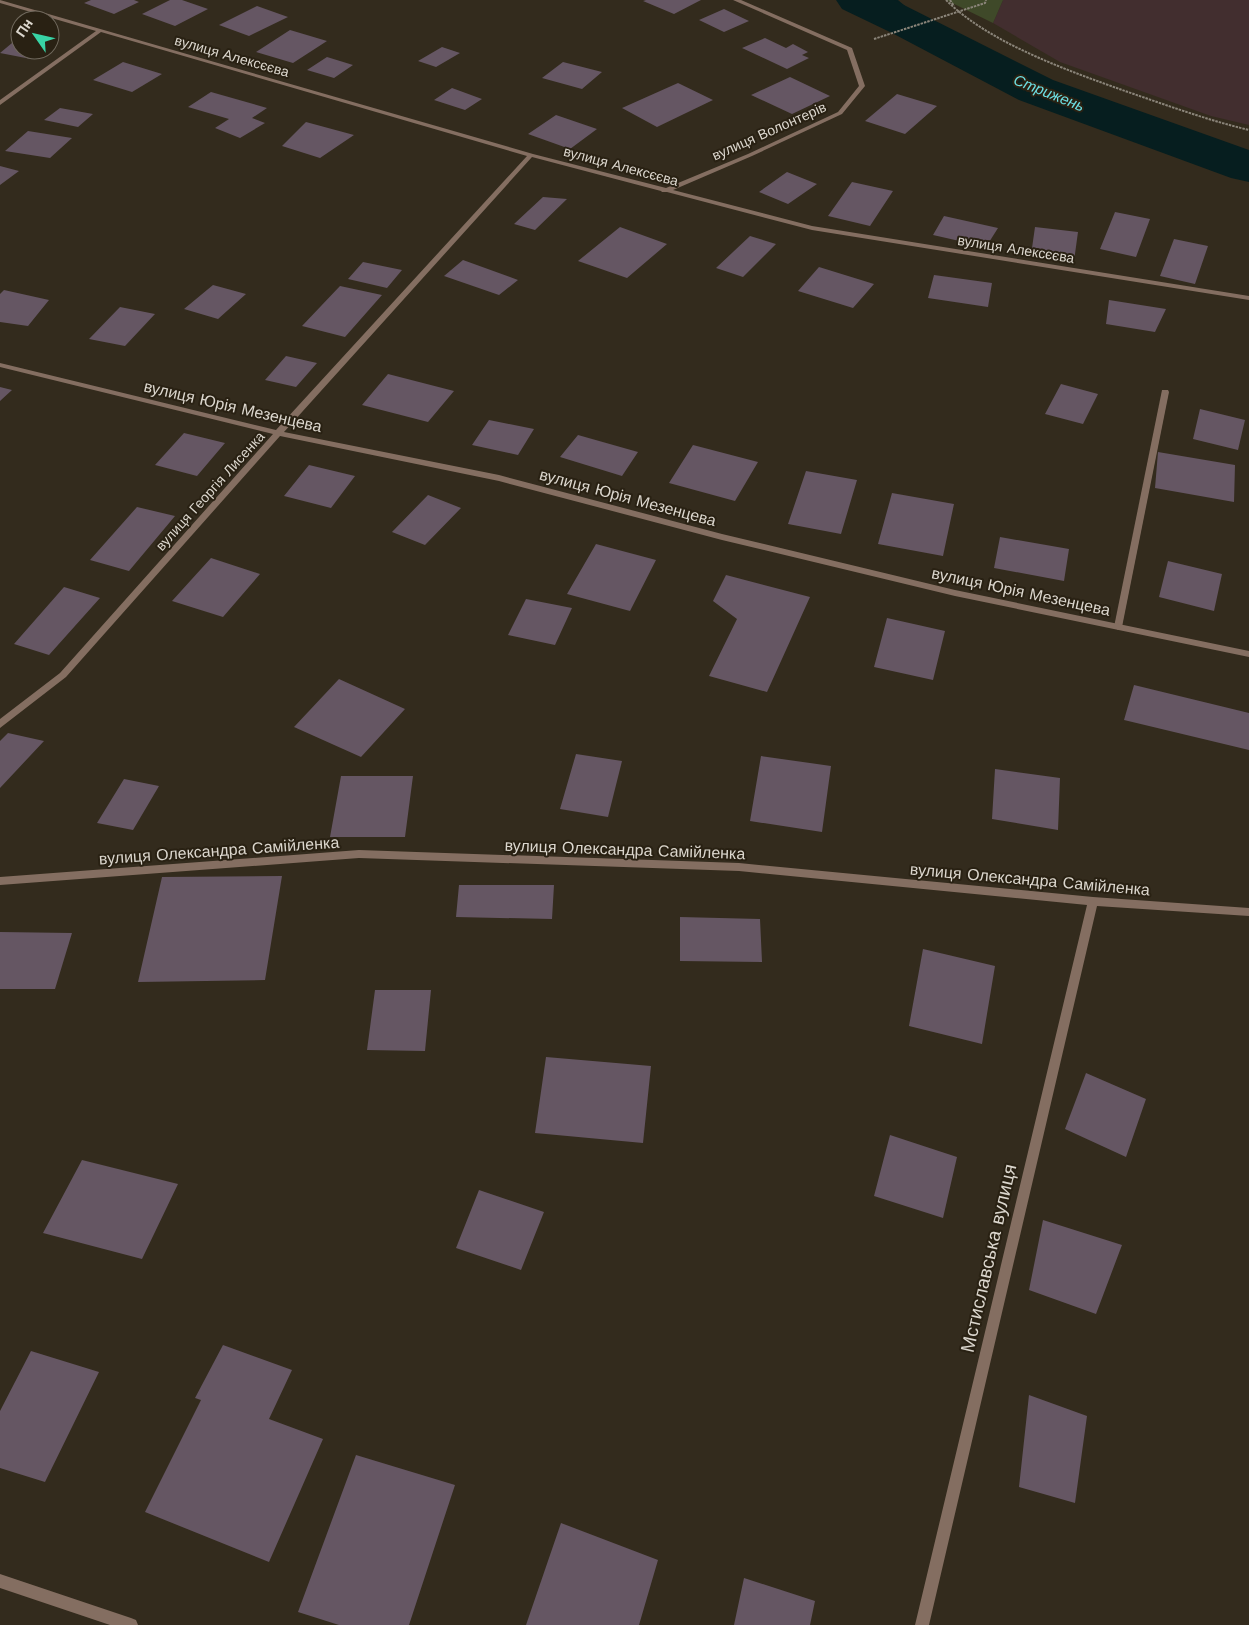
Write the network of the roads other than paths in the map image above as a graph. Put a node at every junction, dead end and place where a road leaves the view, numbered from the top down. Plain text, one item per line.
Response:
1 (736, 0) edge
2 (0, 2) edge
3 (99, 31) junction
4 (0, 103) edge
5 (531, 155) junction
6 (664, 191) junction
7 (1249, 298) edge
8 (0, 364) edge
9 (1165, 392) dead end
10 (278, 433) junction
11 (1118, 627) junction
12 (1249, 654) edge
13 (0, 724) edge
14 (0, 882) edge
15 (1093, 900) junction
16 (1249, 912) edge
17 (0, 1581) edge
18 (131, 1625) edge
19 (922, 1625) edge

1 - 6 street, вулиця Волонтерів
2 - 3 street, вулиця Алексєєва
3 - 4 street
3 - 5 street, вулиця Алексєєва
5 - 6 street, вулиця Алексєєва
5 - 10 street, вулиця Георгія Лисенка
6 - 7 street, вулиця Алексєєва
8 - 10 street, вулиця Юрія Мезенцева
9 - 11 street
10 - 11 street, вулиця Юрія Мезенцева
10 - 13 street, вулиця Георгія Лисенка
11 - 12 street, вулиця Юрія Мезенцева
14 - 15 street, вулиця Олександра Самійленка
15 - 16 street, вулиця Олександра Самійленка
15 - 19 street, Мстиславська вулиця
17 - 18 street

